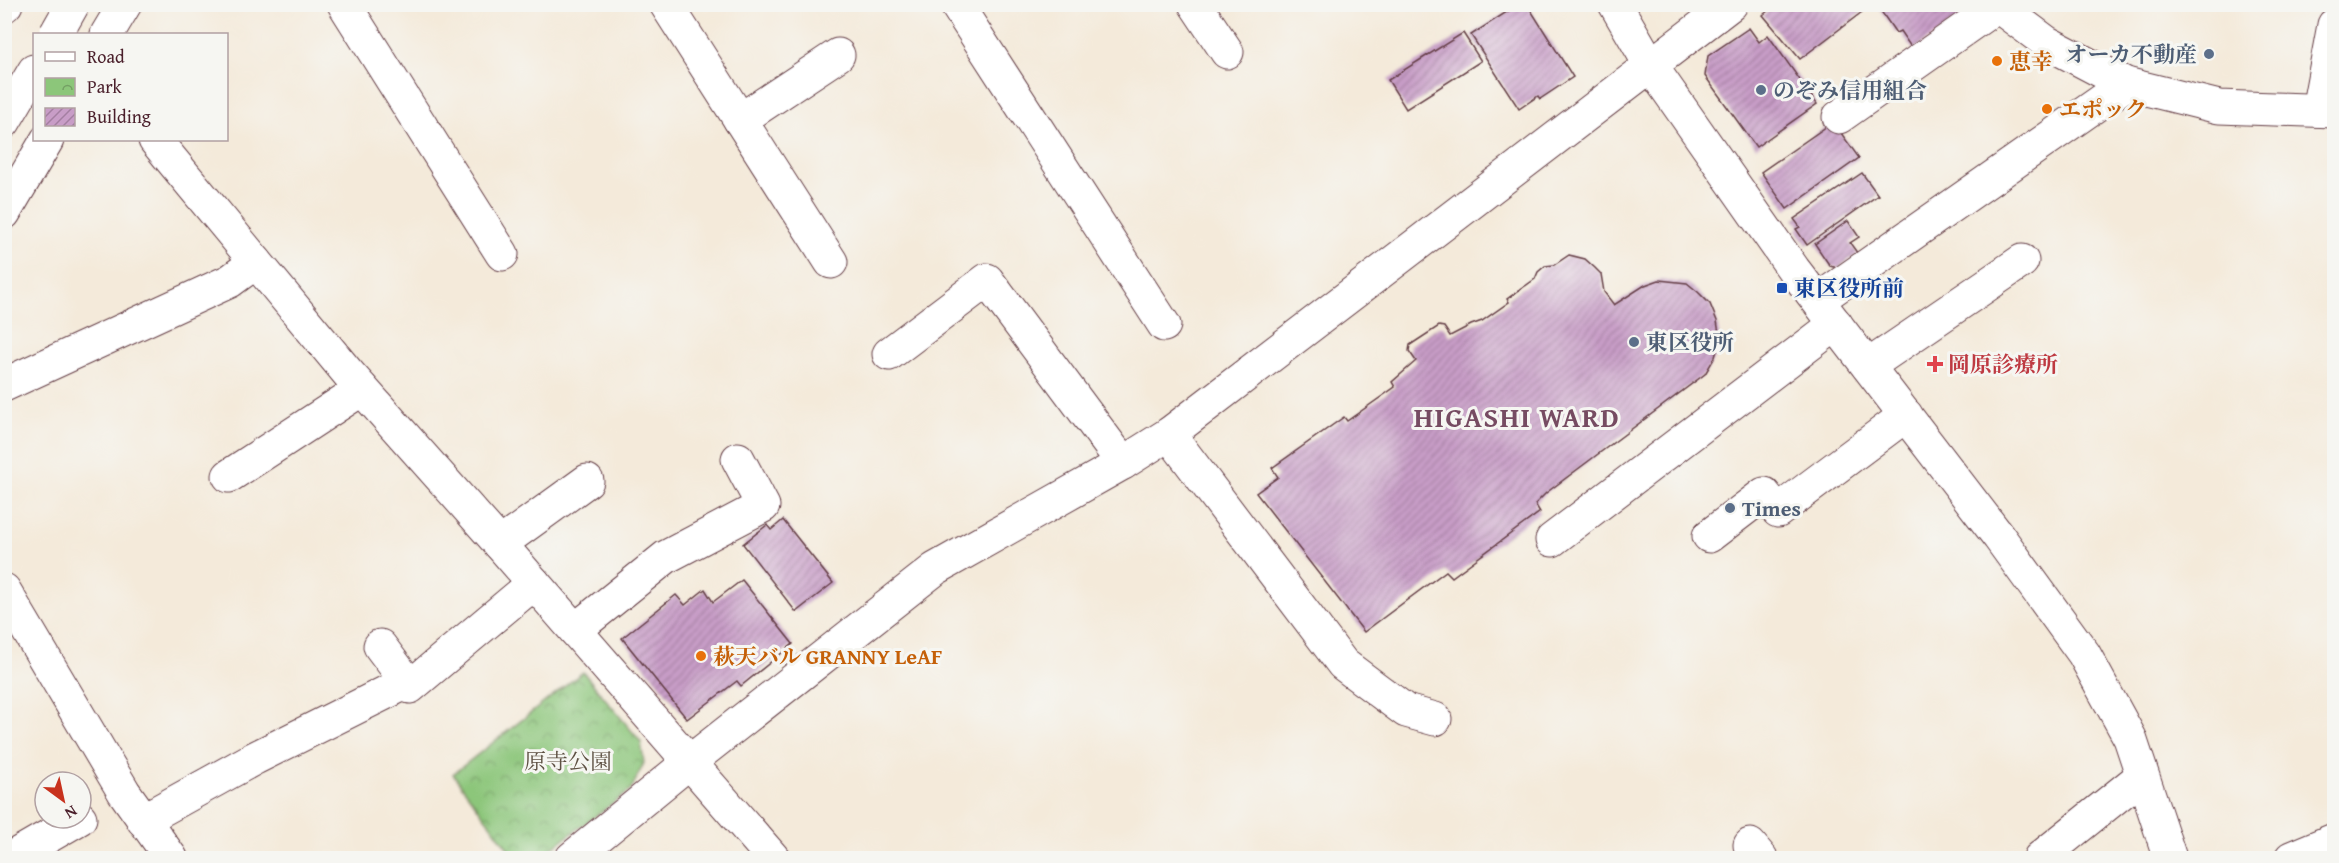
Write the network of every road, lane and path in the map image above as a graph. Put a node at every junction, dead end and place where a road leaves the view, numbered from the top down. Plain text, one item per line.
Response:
1 (48, 4) edge
2 (73, 4) edge
3 (125, 4) edge
4 (344, 4) edge
5 (666, 4) edge
6 (956, 4) edge
7 (1195, 4) edge
8 (1615, 4) edge
9 (1731, 4) edge
10 (1996, 5) edge
11 (2334, 25) edge
12 (57, 33) edge
13 (69, 33) edge
14 (108, 33) edge
15 (1227, 52) dead end
16 (838, 55) dead end
17 (1651, 66) junction
18 (33, 73) edge
19 (2126, 84) junction
20 (2326, 111) edge
21 (1839, 117) dead end
22 (741, 120) junction
23 (4, 122) edge
24 (46, 141) edge
25 (156, 141) edge
26 (4, 213) edge
27 (502, 254) dead end
28 (2022, 261) dead end
29 (256, 262) junction
30 (831, 262) dead end
31 (1827, 312) junction
32 (1164, 325) dead end
33 (889, 354) dead end
34 (1868, 366) junction
35 (4, 385) edge
36 (362, 389) junction
37 (1906, 415) junction
38 (1169, 434) junction
39 (738, 459) dead end
40 (1123, 463) junction
41 (229, 476) dead end
42 (587, 481) dead end
43 (1709, 536) dead end
44 (1552, 540) dead end
45 (500, 544) junction
46 (534, 583) junction
47 (4, 590) edge
48 (575, 630) junction
49 (380, 646) dead end
50 (407, 682) junction
51 (1435, 719) dead end
52 (688, 763) junction
53 (2142, 776) junction
54 (124, 792) junction
55 (93, 811) edge
56 (143, 820) junction
57 (60, 830) edge
58 (2334, 840) edge
59 (11, 858) edge
60 (171, 858) edge
61 (572, 858) edge
62 (772, 858) edge
63 (2040, 858) edge
64 (2170, 858) edge
65 (2291, 858) edge

1 - 13 street
2 - 12 street, bridge
3 - 14 street
4 - 27 street
5 - 22 street
6 - 32 street
7 - 15 street
8 - 17 street
9 - 17 street
10 - 19 street
10 - 21 street
11 - 20 street
16 - 22 street
17 - 31 street
17 - 38 street
18 - 23 street
19 - 20 street
19 - 31 street
22 - 30 street
24 - 26 street
25 - 29 street
28 - 34 street
29 - 35 street
29 - 36 street
31 - 34 street
31 - 44 street
33 - 40 street
34 - 37 street
36 - 41 street
36 - 45 street
37 - 43 street
37 - 53 street
38 - 40 street
38 - 51 street
39 - 48 street
40 - 52 street
42 - 45 street
45 - 46 street
46 - 48 street
46 - 50 street
47 - 54 street
48 - 52 street
49 - 50 street
50 - 56 street
52 - 61 street
52 - 62 street
53 - 63 street
53 - 64 street
54 - 55 street
54 - 56 street
56 - 60 street
57 - 59 street
58 - 65 street

